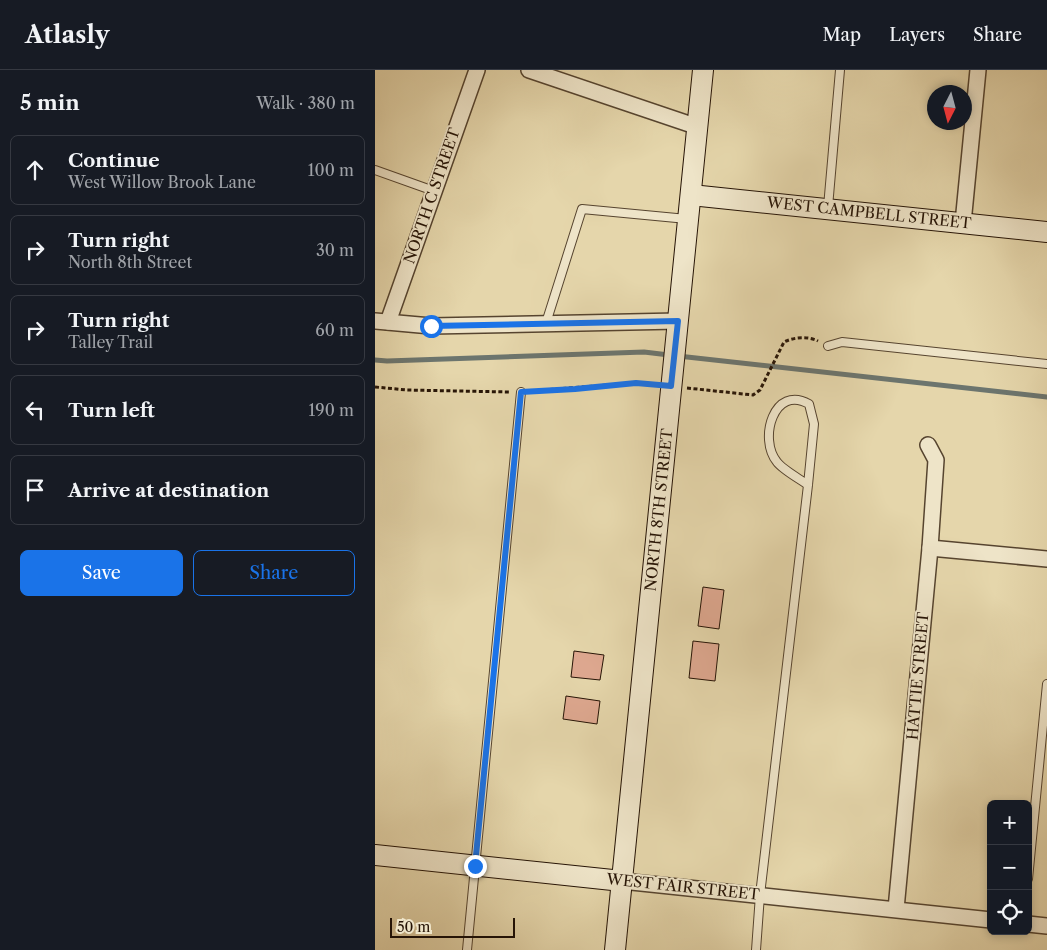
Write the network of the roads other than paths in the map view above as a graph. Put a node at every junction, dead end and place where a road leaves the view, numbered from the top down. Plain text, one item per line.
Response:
1 (477, 70) edge
2 (529, 70) edge
3 (703, 70) edge
4 (840, 70) edge
5 (978, 70) edge
6 (698, 127) junction
7 (375, 170) edge
8 (434, 191) junction
9 (691, 195) junction
10 (828, 209) junction
11 (689, 219) junction
12 (963, 223) junction
13 (1047, 232) edge
14 (381, 321) edge
15 (546, 323) junction
16 (678, 328) junction
17 (828, 346) dead end
18 (1047, 364) edge
19 (521, 392) road end
20 (928, 445) dead end
21 (808, 485) junction
22 (930, 548) junction
23 (1047, 559) edge
24 (1047, 684) edge
25 (1031, 845) edge
26 (375, 855) edge
27 (475, 866) junction
28 (621, 881) junction
29 (760, 895) junction
30 (896, 909) junction
31 (987, 920) edge
32 (1032, 924) edge
33 (1047, 926) edge
34 (467, 950) edge
35 (615, 950) edge
36 (756, 950) edge

1 - 8 street, NORTH C STREET
2 - 6 street
3 - 6 street, NORTH 8TH STREET
4 - 10 lane
5 - 12 street
6 - 9 street, NORTH 8TH STREET
7 - 8 lane
8 - 14 street, NORTH C STREET
9 - 10 street, WEST CAMPBELL STREET
9 - 11 street, NORTH 8TH STREET
10 - 12 street, WEST CAMPBELL STREET
11 - 15 lane
11 - 16 street, NORTH 8TH STREET
12 - 13 street, WEST CAMPBELL STREET
14 - 15 street
15 - 16 street
16 - 28 street, NORTH 8TH STREET
17 - 18 lane
19 - 27 lane
20 - 22 street, HATTIE STREET
21 - 21 lane
21 - 29 lane
22 - 23 street
22 - 30 street, HATTIE STREET
24 - 25 lane
26 - 27 street, WEST FAIR STREET
27 - 28 street, WEST FAIR STREET
27 - 34 lane
28 - 29 street, WEST FAIR STREET
28 - 35 street, NORTH 8TH STREET
29 - 30 street, WEST FAIR STREET
29 - 36 lane
30 - 31 street, WEST FAIR STREET
32 - 33 street

